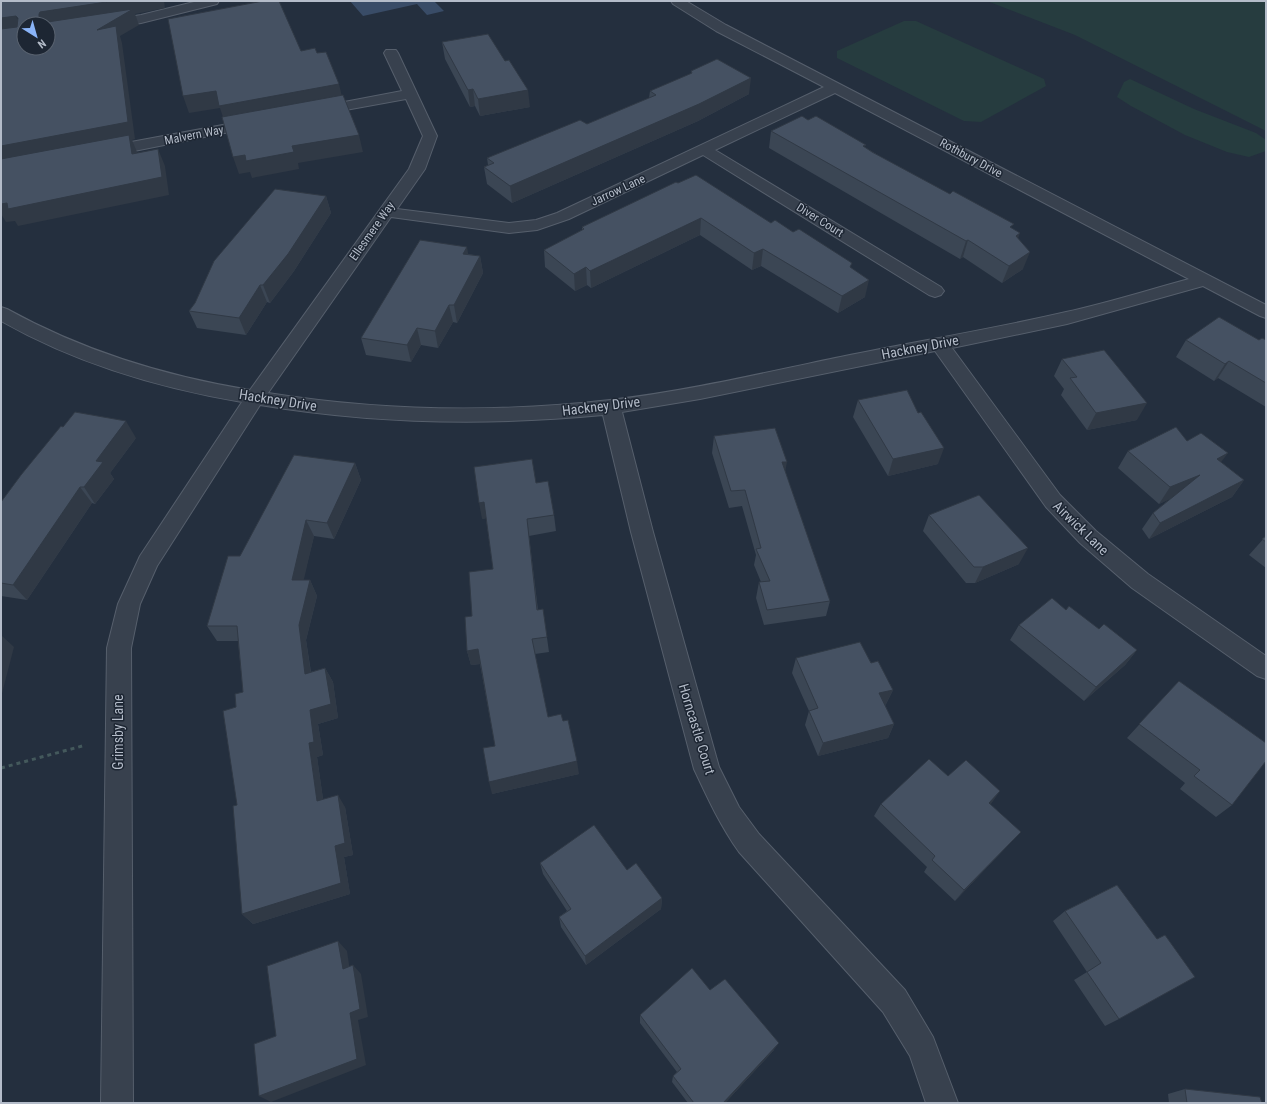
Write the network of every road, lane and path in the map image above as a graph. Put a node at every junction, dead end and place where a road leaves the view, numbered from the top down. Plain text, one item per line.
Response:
1 (213, 1) edge
2 (677, 1) edge
3 (56, 33) edge
4 (390, 53) dead end
5 (836, 87) junction
6 (410, 94) junction
7 (308, 113) edge
8 (268, 121) edge
9 (705, 150) junction
10 (87, 155) edge
11 (386, 212) junction
12 (1205, 280) junction
13 (935, 291) dead end
14 (1266, 312) edge
15 (1, 313) edge
16 (939, 344) junction
17 (255, 397) junction
18 (610, 406) junction
19 (1266, 669) edge
20 (117, 737) junction
21 (1, 768) edge
22 (117, 1103) edge
23 (942, 1103) edge

1 - 3 street
2 - 5 street, Rothbury Drive
4 - 6 street, Ellesmere Way
5 - 9 street, Jarrow Lane
5 - 12 street, Rothbury Drive
6 - 7 street
6 - 11 street, Ellesmere Way
8 - 10 street, Malvern Way
9 - 11 street, Jarrow Lane
9 - 13 street, Diver Court
11 - 17 street, Ellesmere Way
12 - 14 street, Rothbury Drive
12 - 16 street, Hackney Drive
15 - 17 street, Hackney Drive
16 - 18 street, Hackney Drive
16 - 19 street, Airwick Lane
17 - 18 street, Hackney Drive
17 - 20 street, Grimsby Lane
18 - 23 street, Horncastle Court
20 - 21 path
20 - 22 street, Grimsby Lane

